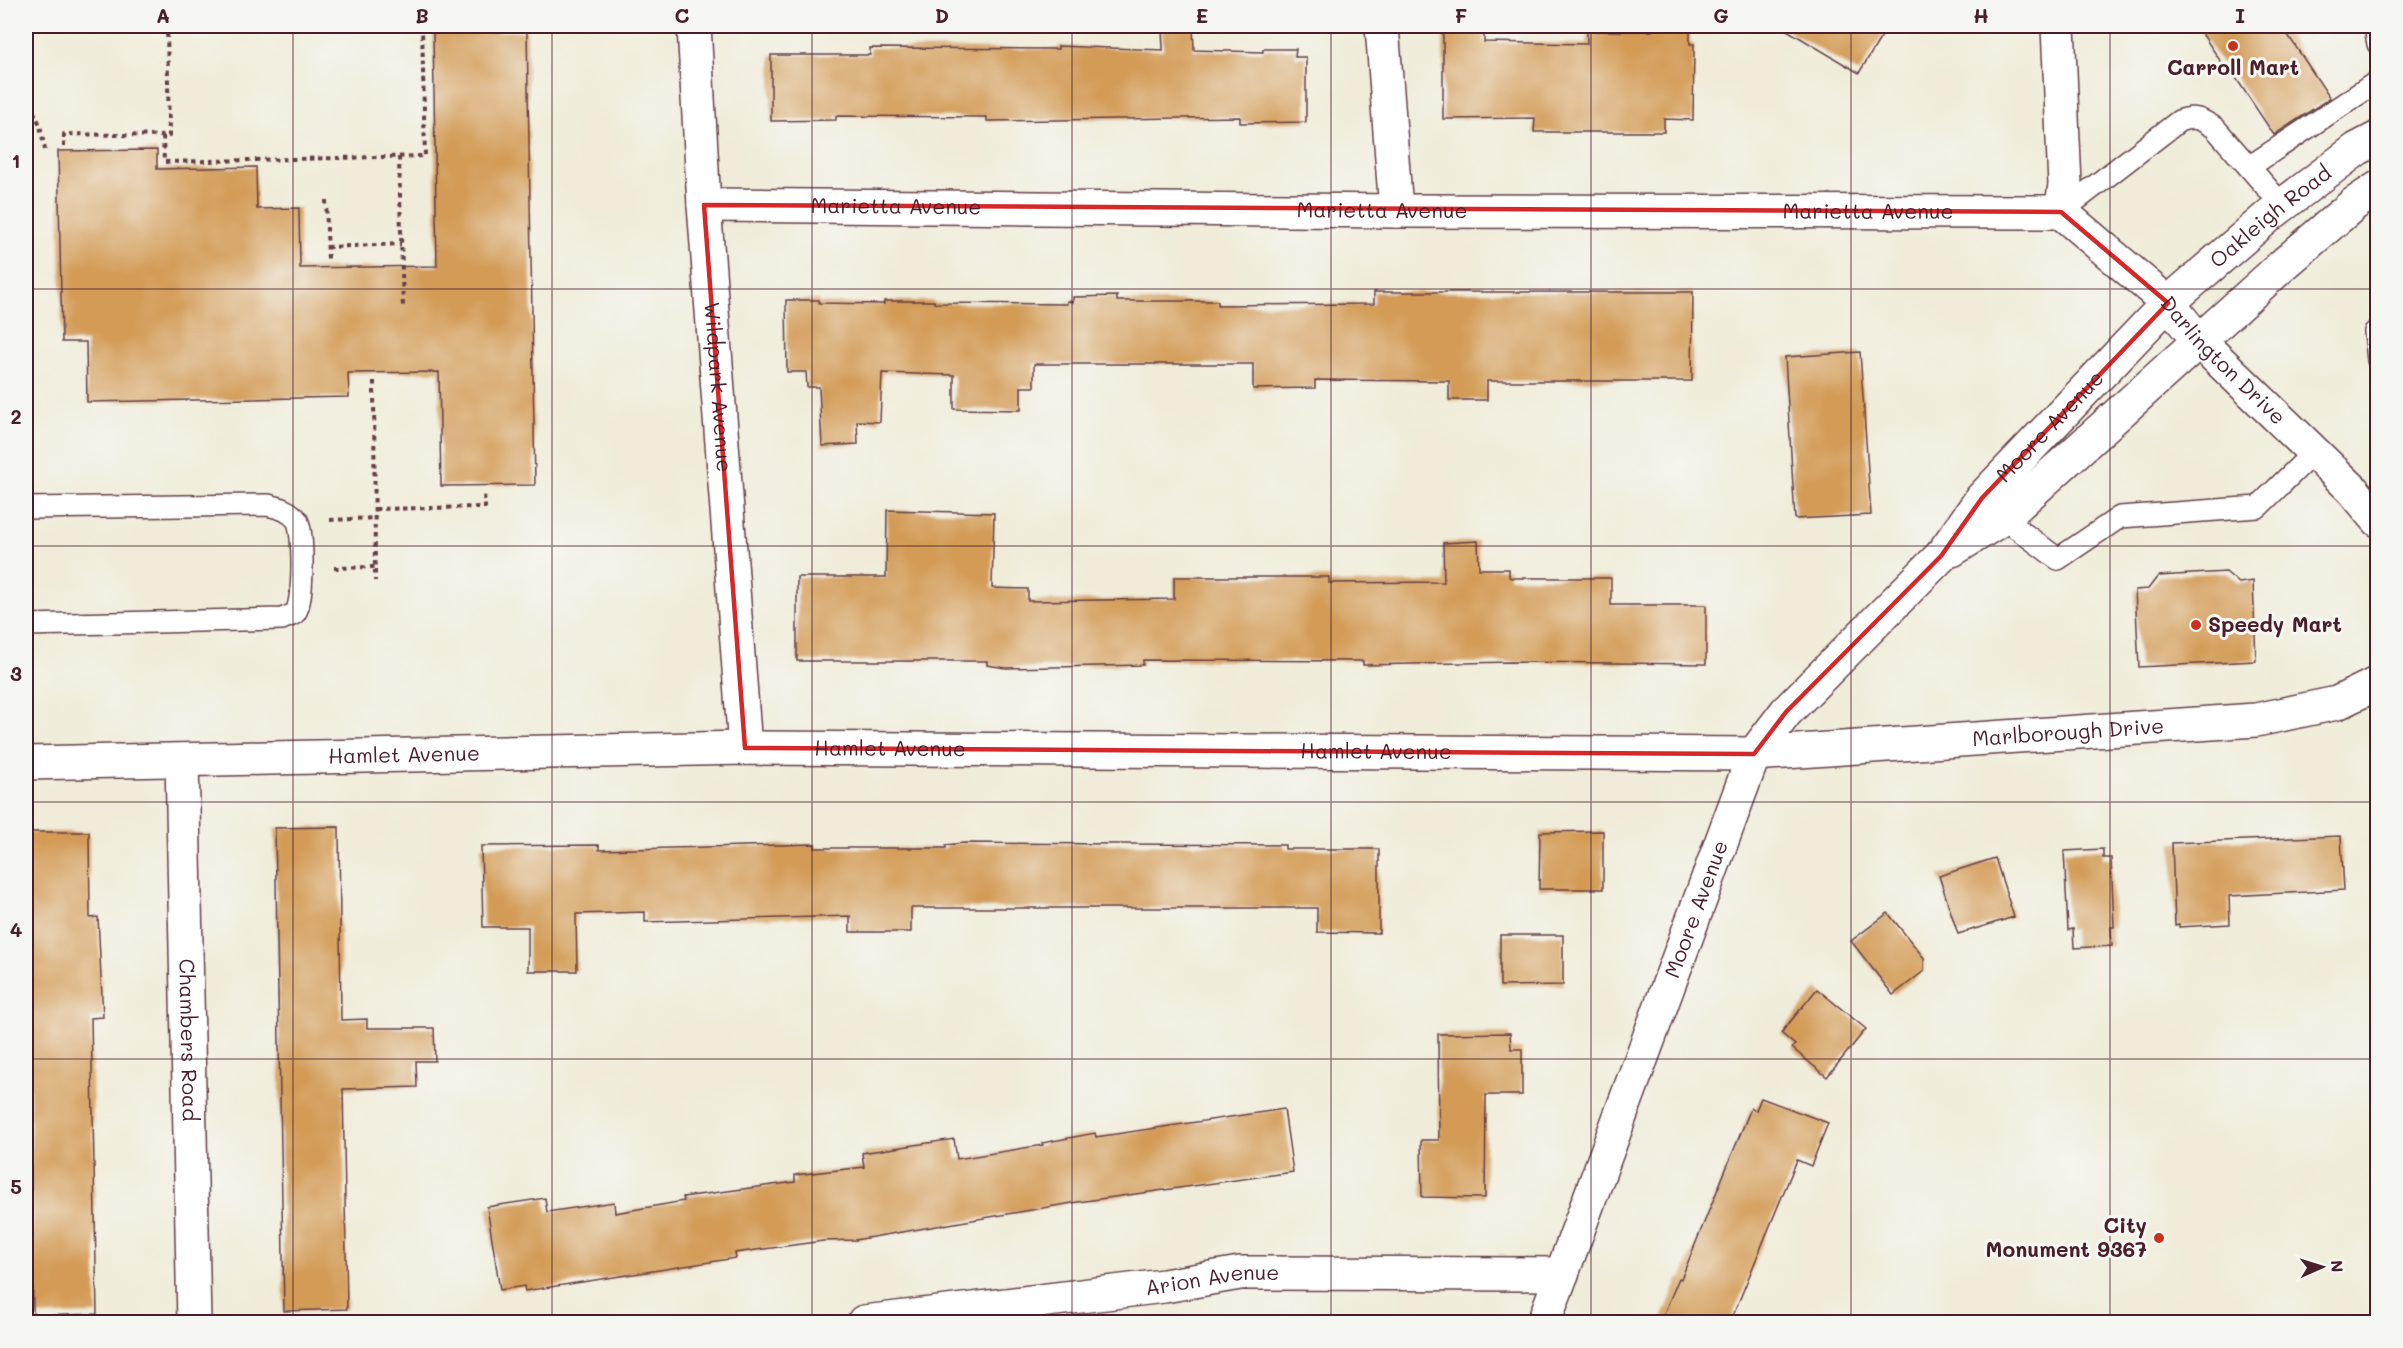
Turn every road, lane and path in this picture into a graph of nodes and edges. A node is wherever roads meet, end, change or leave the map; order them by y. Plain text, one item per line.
1 (167, 26) edge
2 (422, 26) edge
3 (694, 26) edge
4 (1382, 26) edge
5 (2058, 26) edge
6 (2375, 26) edge
7 (2378, 44) edge
8 (2378, 81) edge
9 (26, 95) edge
10 (163, 136) junction
11 (2378, 138) edge
12 (64, 147) dead end
13 (45, 150) dead end
14 (399, 157) junction
15 (2249, 166) junction
16 (2378, 188) edge
17 (326, 200) dead end
18 (704, 205) junction
19 (2282, 205) junction
20 (1396, 211) junction
21 (2061, 212) junction
22 (401, 244) junction
23 (327, 247) junction
24 (328, 259) dead end
25 (2168, 303) junction
26 (403, 309) dead end
27 (2378, 329) edge
28 (2198, 340) junction
29 (2378, 360) edge
30 (374, 381) dead end
31 (2314, 452) junction
32 (484, 494) dead end
33 (26, 508) edge
34 (375, 508) junction
35 (375, 518) junction
36 (2003, 518) junction
37 (327, 520) dead end
38 (2378, 520) edge
39 (1941, 556) junction
40 (375, 567) junction
41 (327, 568) dead end
42 (375, 581) dead end
43 (26, 625) edge
44 (2378, 683) edge
45 (745, 748) junction
46 (1754, 754) junction
47 (182, 760) junction
48 (26, 763) edge
49 (1562, 1274) junction
50 (194, 1323) edge
51 (864, 1323) edge
52 (1544, 1323) edge

1 - 10 path
2 - 14 path
3 - 18 street, Wildpark Avenue
4 - 20 street
5 - 21 street
6 - 7 lane
8 - 15 lane
9 - 13 path
10 - 12 path
10 - 14 path
11 - 19 street, Oakleigh Road
14 - 22 path
15 - 19 lane
15 - 21 lane
16 - 28 street, Oakleigh Road
17 - 23 path
18 - 20 street, Marietta Avenue
18 - 45 street, Wildpark Avenue
19 - 25 street, Oakleigh Road
20 - 21 street, Marietta Avenue
21 - 25 street, Darlington Drive
22 - 23 path
22 - 26 path
23 - 24 path
25 - 28 street, Darlington Drive
25 - 39 street, Moore Avenue
27 - 29 lane
28 - 31 street, Darlington Drive
28 - 36 street, Moore Avenue
30 - 34 path
31 - 36 lane
31 - 38 street, Darlington Drive
32 - 34 path
33 - 43 lane
34 - 35 path
35 - 37 path
35 - 40 path
36 - 39 street, Moore Avenue
39 - 46 street, Moore Avenue
40 - 41 path
40 - 42 path
44 - 46 street, Marlborough Drive
45 - 46 street, Hamlet Avenue
45 - 47 street, Hamlet Avenue
46 - 49 street, Moore Avenue
47 - 48 street, Hamlet Avenue
47 - 50 street, Chambers Road
49 - 51 street, Arion Avenue
49 - 52 street, Moore Avenue

